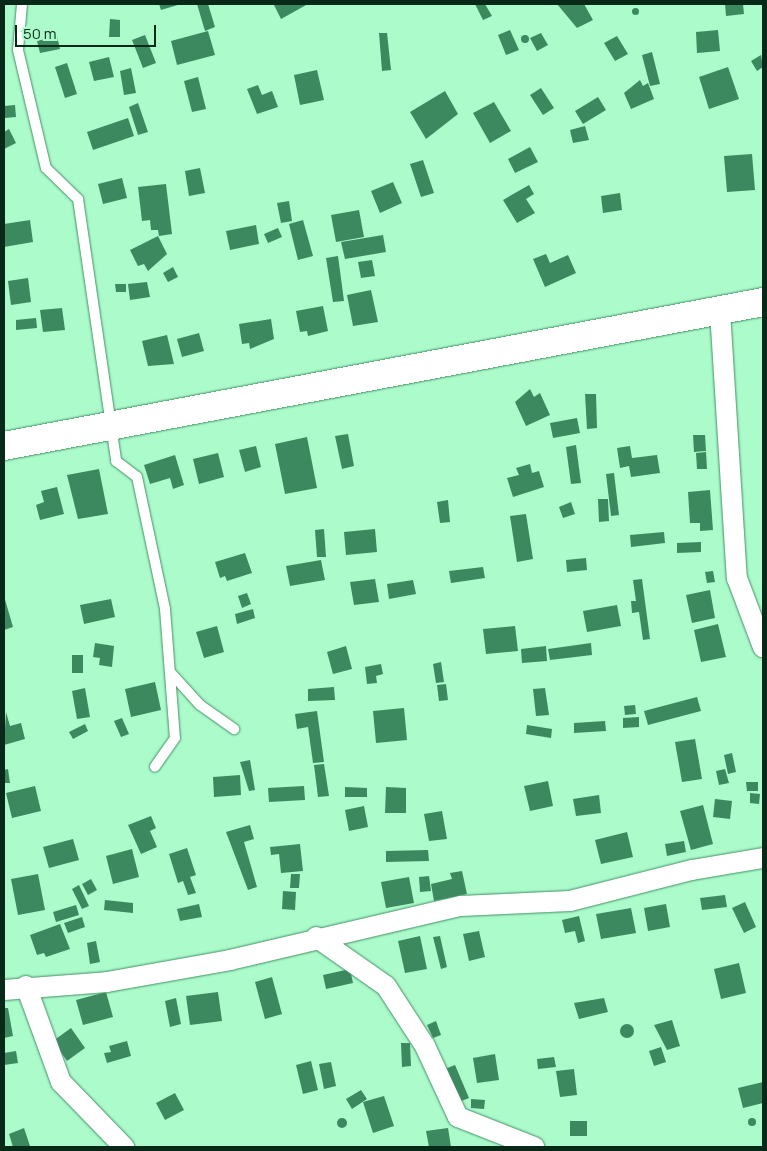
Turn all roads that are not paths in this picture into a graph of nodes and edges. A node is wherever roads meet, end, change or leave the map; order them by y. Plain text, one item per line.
1 (22, 4) edge
2 (763, 302) edge
3 (720, 311) junction
4 (110, 425) junction
5 (4, 446) edge
6 (763, 647) edge
7 (171, 673) junction
8 (234, 729) dead end
9 (155, 767) dead end
10 (763, 858) edge
11 (316, 937) junction
12 (26, 986) junction
13 (4, 990) edge
14 (124, 1147) edge
15 (534, 1147) edge

1 - 4 lane
2 - 3 main road
3 - 4 main road
3 - 6 street
4 - 5 main road
4 - 7 lane
7 - 8 lane
7 - 9 lane
10 - 11 street
11 - 12 street
11 - 15 street
12 - 13 street
12 - 14 street

